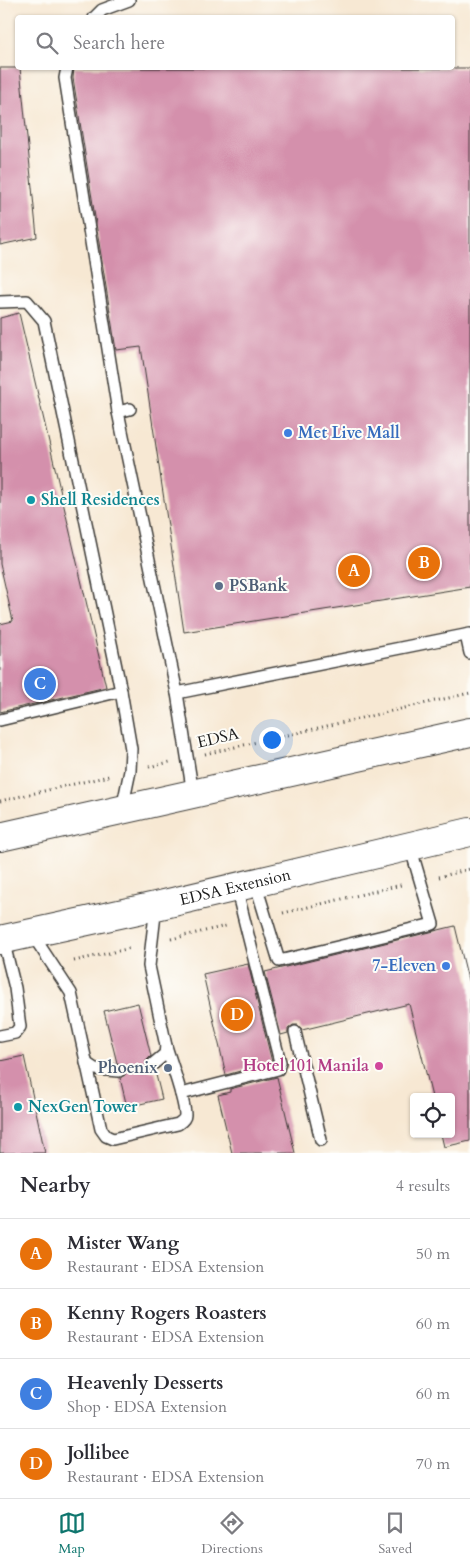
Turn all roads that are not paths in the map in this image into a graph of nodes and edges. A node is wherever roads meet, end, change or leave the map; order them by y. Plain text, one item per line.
1 (129, 0) edge
2 (97, 15) edge
3 (67, 70) edge
4 (0, 302) edge
5 (130, 409) dead end
6 (118, 412) junction
7 (468, 634) edge
8 (470, 654) edge
9 (121, 691) junction
10 (176, 693) junction
11 (0, 720) edge
12 (470, 732) edge
13 (193, 794) junction
14 (122, 810) junction
15 (470, 832) edge
16 (0, 837) edge
17 (410, 846) junction
18 (245, 884) junction
19 (156, 906) junction
20 (31, 933) junction
21 (2, 940) edge
22 (295, 1032) dead end
23 (0, 1036) edge
24 (166, 1046) junction
25 (86, 1063) junction
26 (153, 1064) dead end
27 (119, 1071) dead end
28 (180, 1094) junction
29 (321, 1140) dead end

1 - 2 lane
3 - 6 lane
4 - 9 lane
5 - 6 lane
6 - 10 lane
7 - 8 lane
7 - 10 lane
9 - 11 lane
9 - 14 lane
10 - 13 lane
12 - 13 main road
13 - 14 main road
14 - 16 main road
15 - 17 main road, EDSA Extension
17 - 18 main road, EDSA Extension
17 - 18 lane
18 - 19 main road, EDSA Extension
18 - 28 lane
19 - 20 main road, EDSA Extension
19 - 24 lane
20 - 21 main road, EDSA Extension
20 - 25 lane
21 - 23 lane
22 - 29 lane
24 - 26 lane
24 - 28 lane
25 - 27 lane
25 - 28 lane

